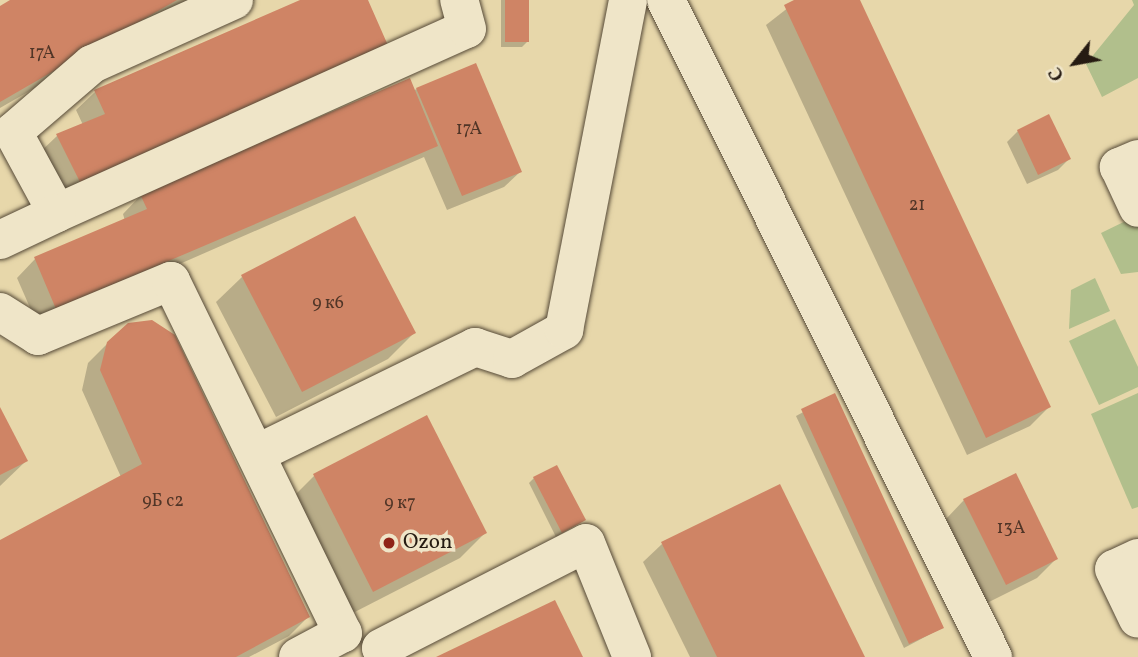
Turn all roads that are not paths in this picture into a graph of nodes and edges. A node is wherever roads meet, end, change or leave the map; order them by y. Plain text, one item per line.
1 (234, 0) edge
2 (459, 0) edge
3 (628, 0) edge
4 (666, 0) edge
5 (1138, 159) edge
6 (1138, 208) edge
7 (57, 213) junction
8 (0, 240) edge
9 (0, 312) edge
10 (258, 453) junction
11 (1138, 558) edge
12 (1138, 619) edge
13 (298, 657) edge
14 (386, 657) edge
15 (632, 657) edge
16 (993, 657) edge

1 - 7 lane
2 - 7 lane
3 - 10 lane
4 - 16 lane
5 - 6 lane
7 - 8 lane
9 - 10 lane
10 - 13 lane
11 - 12 lane
14 - 15 lane

